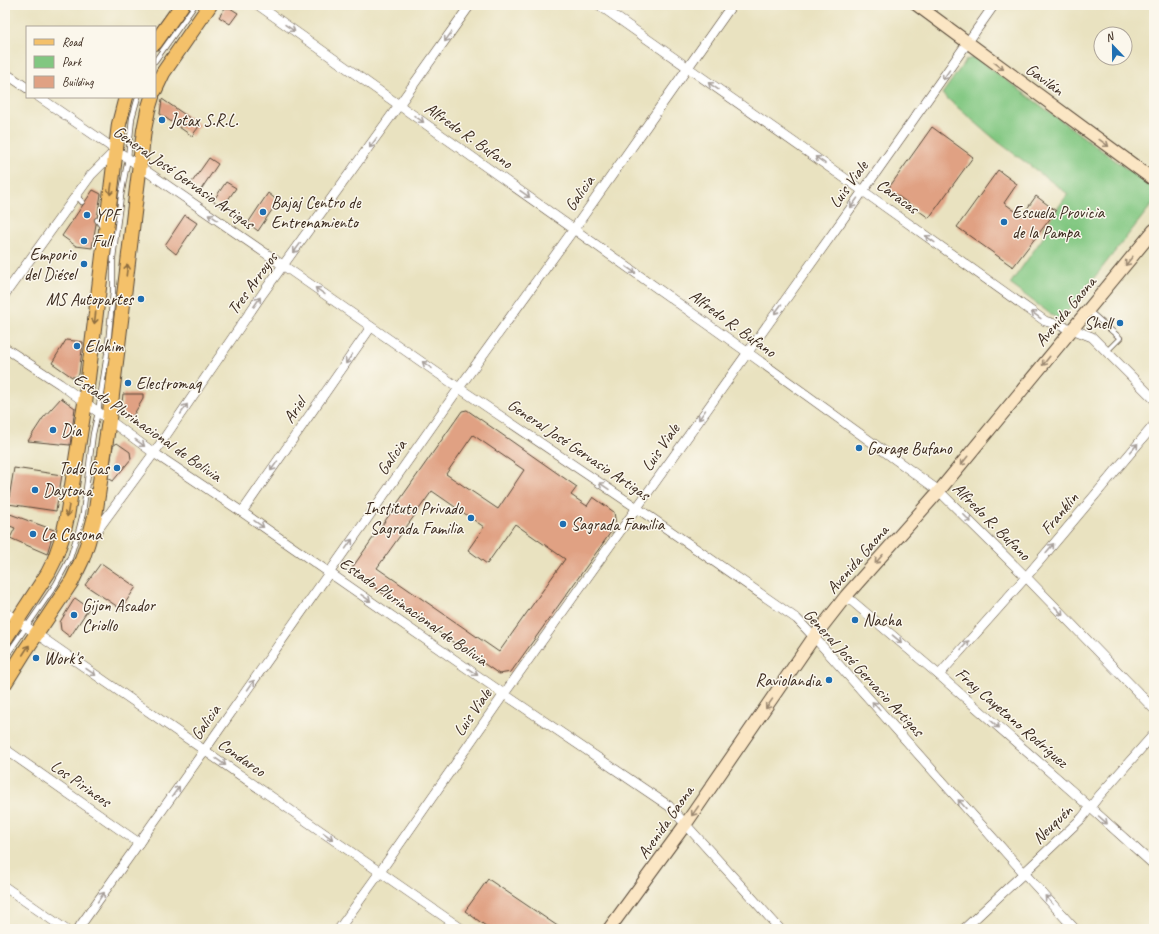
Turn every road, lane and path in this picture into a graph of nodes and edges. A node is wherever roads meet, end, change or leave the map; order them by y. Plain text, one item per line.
1 (182, 5) edge
2 (195, 5) edge
3 (210, 5) edge
4 (258, 5) edge
5 (470, 5) edge
6 (599, 5) edge
7 (732, 5) edge
8 (916, 5) edge
9 (994, 5) edge
10 (156, 42) edge
11 (968, 43) junction
12 (156, 60) edge
13 (688, 68) junction
14 (5, 73) edge
15 (26, 87) edge
16 (156, 88) edge
17 (40, 98) edge
18 (126, 98) edge
19 (138, 98) edge
20 (152, 98) edge
21 (400, 105) junction
22 (122, 154) junction
23 (140, 166) junction
24 (1154, 180) edge
25 (863, 191) junction
26 (574, 229) junction
27 (1154, 230) edge
28 (284, 266) junction
29 (5, 294) edge
30 (1087, 310) junction
31 (371, 327) junction
32 (1072, 329) junction
33 (5, 348) edge
34 (747, 352) junction
35 (1106, 352) junction
36 (459, 388) junction
37 (1154, 399) edge
38 (85, 403) junction
39 (103, 416) junction
40 (1154, 425) edge
41 (154, 453) junction
42 (939, 491) junction
43 (636, 508) junction
44 (242, 512) junction
45 (88, 542) junction
46 (329, 572) junction
47 (1026, 577) junction
48 (846, 596) junction
49 (5, 612) edge
50 (27, 627) junction
51 (814, 637) junction
52 (5, 639) edge
53 (5, 658) edge
54 (939, 674) junction
55 (5, 683) edge
56 (504, 694) junction
57 (1154, 709) edge
58 (1154, 734) edge
59 (5, 749) edge
60 (204, 751) junction
61 (1090, 808) junction
62 (685, 825) junction
63 (139, 843) junction
64 (1154, 865) edge
65 (380, 872) junction
66 (1024, 873) junction
67 (5, 887) edge
68 (65, 929) edge
69 (78, 929) edge
70 (339, 929) edge
71 (462, 929) edge
72 (609, 929) edge
73 (780, 929) edge
74 (964, 929) edge
75 (1075, 929) edge

1 - 10 main road
2 - 12 lane
3 - 16 main road
4 -> 21 street, Alfredo R. Bufano
5 -> 21 street, Tres Arroyos
6 - 13 street, Caracas
7 - 13 street, Galicia
8 - 11 main road, Gavilán
9 - 11 street, Luis Viale
11 -> 24 main road, Gavilán
11 -> 25 street, Luis Viale
25 -> 13 street, Caracas
13 - 26 street, Galicia
14 - 15 street
17 - 22 street, General José Gervasio Artigas
18 - 22 main road
19 - 22 lane
20 - 23 main road
21 -> 26 street, Alfredo R. Bufano
21 -> 28 street, Tres Arroyos
22 - 23 street, General José Gervasio Artigas
22 - 29 street
22 -> 38 main road
22 - 39 lane
28 -> 23 street, General José Gervasio Artigas
39 -> 23 main road
32 -> 25 street, Caracas
25 -> 34 street, Luis Viale
26 -> 34 street, Alfredo R. Bufano
26 - 36 street, Galicia
27 -> 30 main road, Avenida Gaona
31 -> 28 street, General José Gervasio Artigas
41 -> 28 street, Tres Arroyos
30 - 32 main road, Avenida Gaona
30 - 35 lane
36 -> 31 street, General José Gervasio Artigas
31 -> 44 street, Ariel
32 - 35 street, Caracas
32 -> 42 main road, Avenida Gaona
33 - 38 street, Estado Plurinacional de Bolivia
34 - 42 street, Alfredo R. Bufano
34 -> 43 street, Luis Viale
35 - 37 street, Caracas
43 -> 36 street, General José Gervasio Artigas
46 -> 36 street, Galicia
38 - 39 street, Estado Plurinacional de Bolivia
38 -> 50 main road
39 -> 41 street, Estado Plurinacional de Bolivia
39 - 45 main road
39 - 50 lane
47 -> 40 street, Franklin
41 - 44 street, Estado Plurinacional de Bolivia
41 - 45 street, Tres Arroyos
42 -> 47 street, Alfredo R. Bufano
42 -> 48 main road, Avenida Gaona
43 - 51 street, General José Gervasio Artigas
43 - 56 street, Luis Viale
44 -> 46 street, Estado Plurinacional de Bolivia
45 - 50 main road
46 -> 56 street, Estado Plurinacional de Bolivia
60 -> 46 street, Galicia
54 -> 47 street, Franklin
47 -> 57 street, Alfredo R. Bufano
48 - 51 main road, Avenida Gaona
48 -> 54 street, Fray Cayetano Rodríguez
49 - 50 street, Condarco
50 - 52 main road
50 - 53 lane
55 -> 50 main road
50 -> 60 street, Condarco
51 -> 62 main road, Avenida Gaona
66 -> 51 street, General José Gervasio Artigas
54 -> 61 street, Fray Cayetano Rodríguez
56 - 62 street, Estado Plurinacional de Bolivia
56 - 65 street, Luis Viale
58 - 61 street, Neuquén
59 - 63 street, Los Pirineos
63 -> 60 street, Galicia
60 -> 65 street, Condarco
61 -> 64 street, Fray Cayetano Rodríguez
61 - 66 street, Neuquén
62 - 72 main road, Avenida Gaona
62 - 73 street, Estado Plurinacional de Bolivia
69 -> 63 street, Galicia
65 - 70 street, Luis Viale
65 - 71 street, Condarco
66 - 74 street, Neuquén
75 -> 66 street, General José Gervasio Artigas
67 - 68 street

